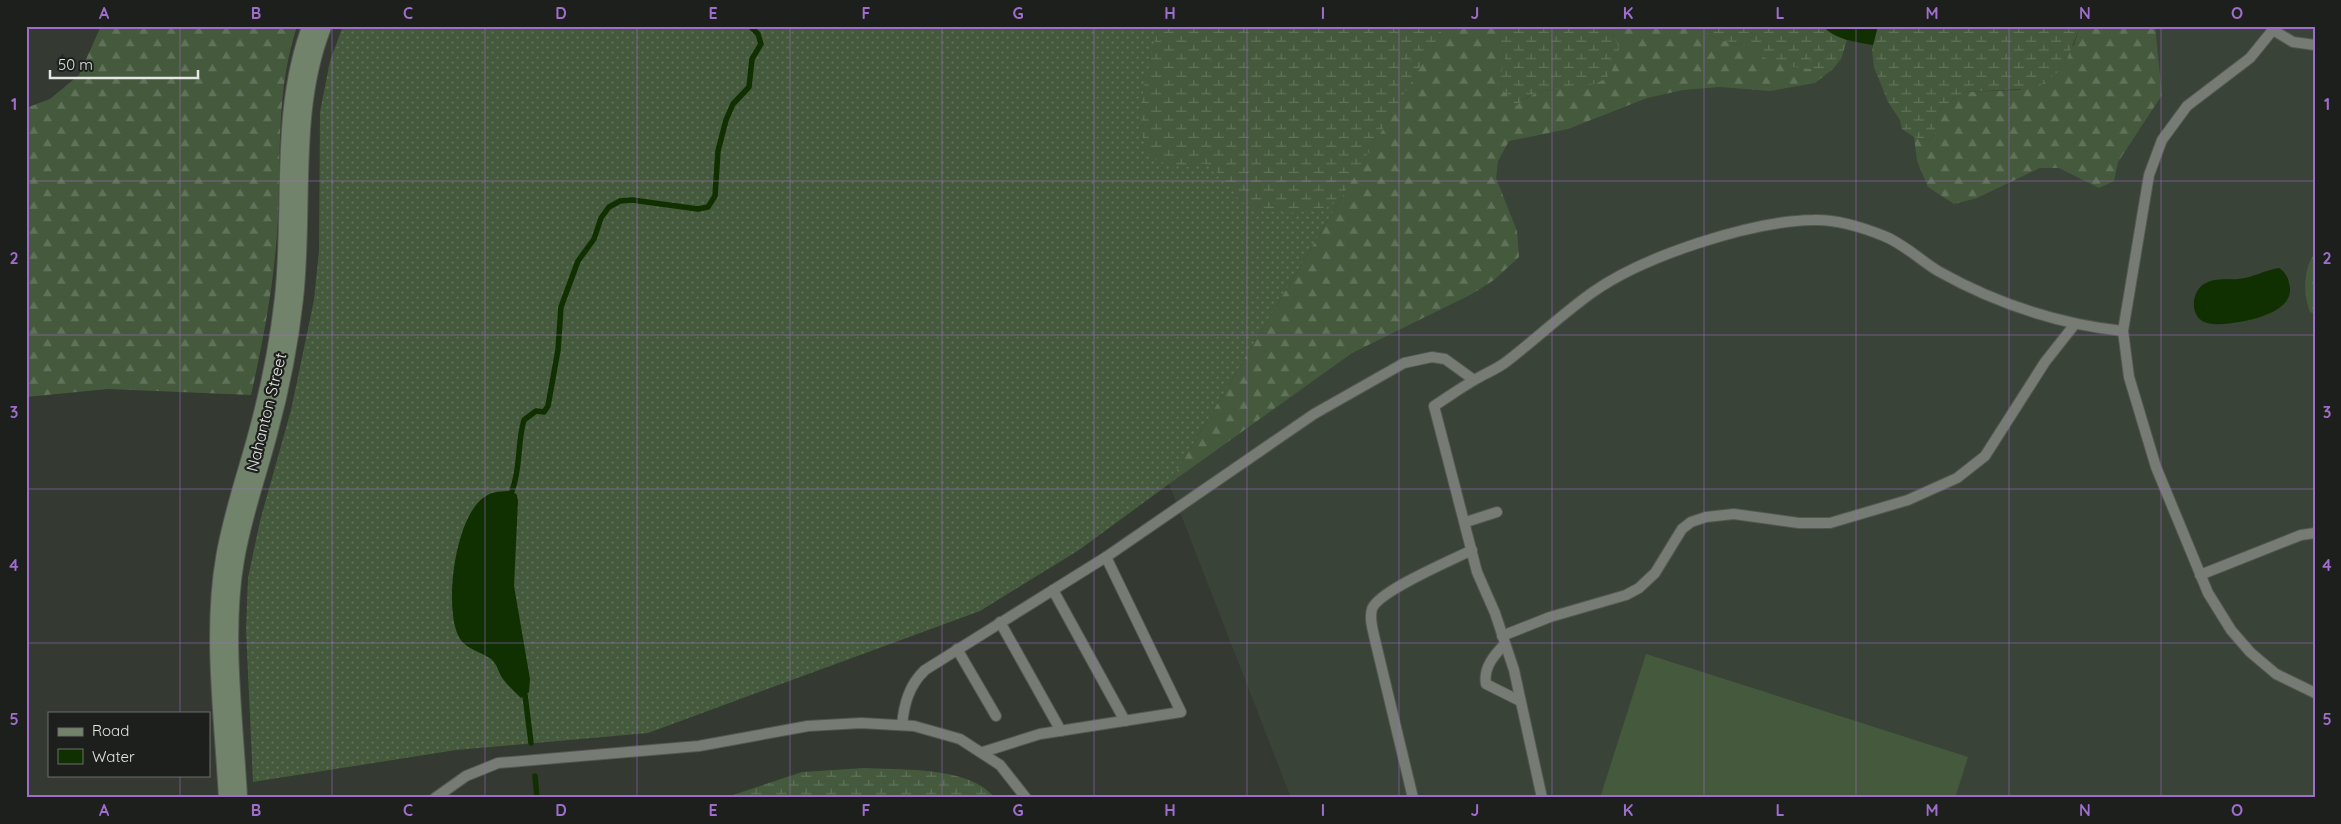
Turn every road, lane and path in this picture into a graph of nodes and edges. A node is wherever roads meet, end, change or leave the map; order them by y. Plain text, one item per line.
1 (317, 26) edge
2 (2274, 28) edge
3 (2315, 45) edge
4 (2076, 324) junction
5 (2123, 331) junction
6 (1474, 380) junction
7 (1497, 512) dead end
8 (1466, 522) junction
9 (2315, 533) edge
10 (1472, 550) junction
11 (1106, 557) junction
12 (2200, 575) junction
13 (1053, 590) junction
14 (1000, 622) junction
15 (1503, 640) junction
16 (957, 649) junction
17 (2315, 693) edge
18 (1520, 701) junction
19 (996, 716) dead end
20 (1125, 721) junction
21 (902, 725) junction
22 (1061, 731) junction
23 (983, 752) junction
24 (233, 798) edge
25 (435, 798) edge
26 (1026, 798) edge
27 (1413, 798) edge
28 (1542, 798) edge

1 - 24 main road, Nahanton Street
2 - 3 lane
2 - 5 lane
4 - 5 lane
4 - 6 lane
4 - 15 lane
5 - 12 lane
6 - 8 lane
6 - 11 lane
7 - 8 lane
8 - 10 lane
9 - 12 lane
10 - 15 lane
10 - 27 lane
11 - 13 lane
11 - 20 lane
12 - 17 lane
13 - 14 lane
13 - 20 lane
14 - 16 lane
14 - 22 lane
15 - 18 lane
15 - 18 lane
16 - 19 lane
16 - 21 lane
18 - 28 lane
20 - 22 lane
21 - 23 lane
21 - 25 lane
22 - 23 lane
23 - 26 lane

